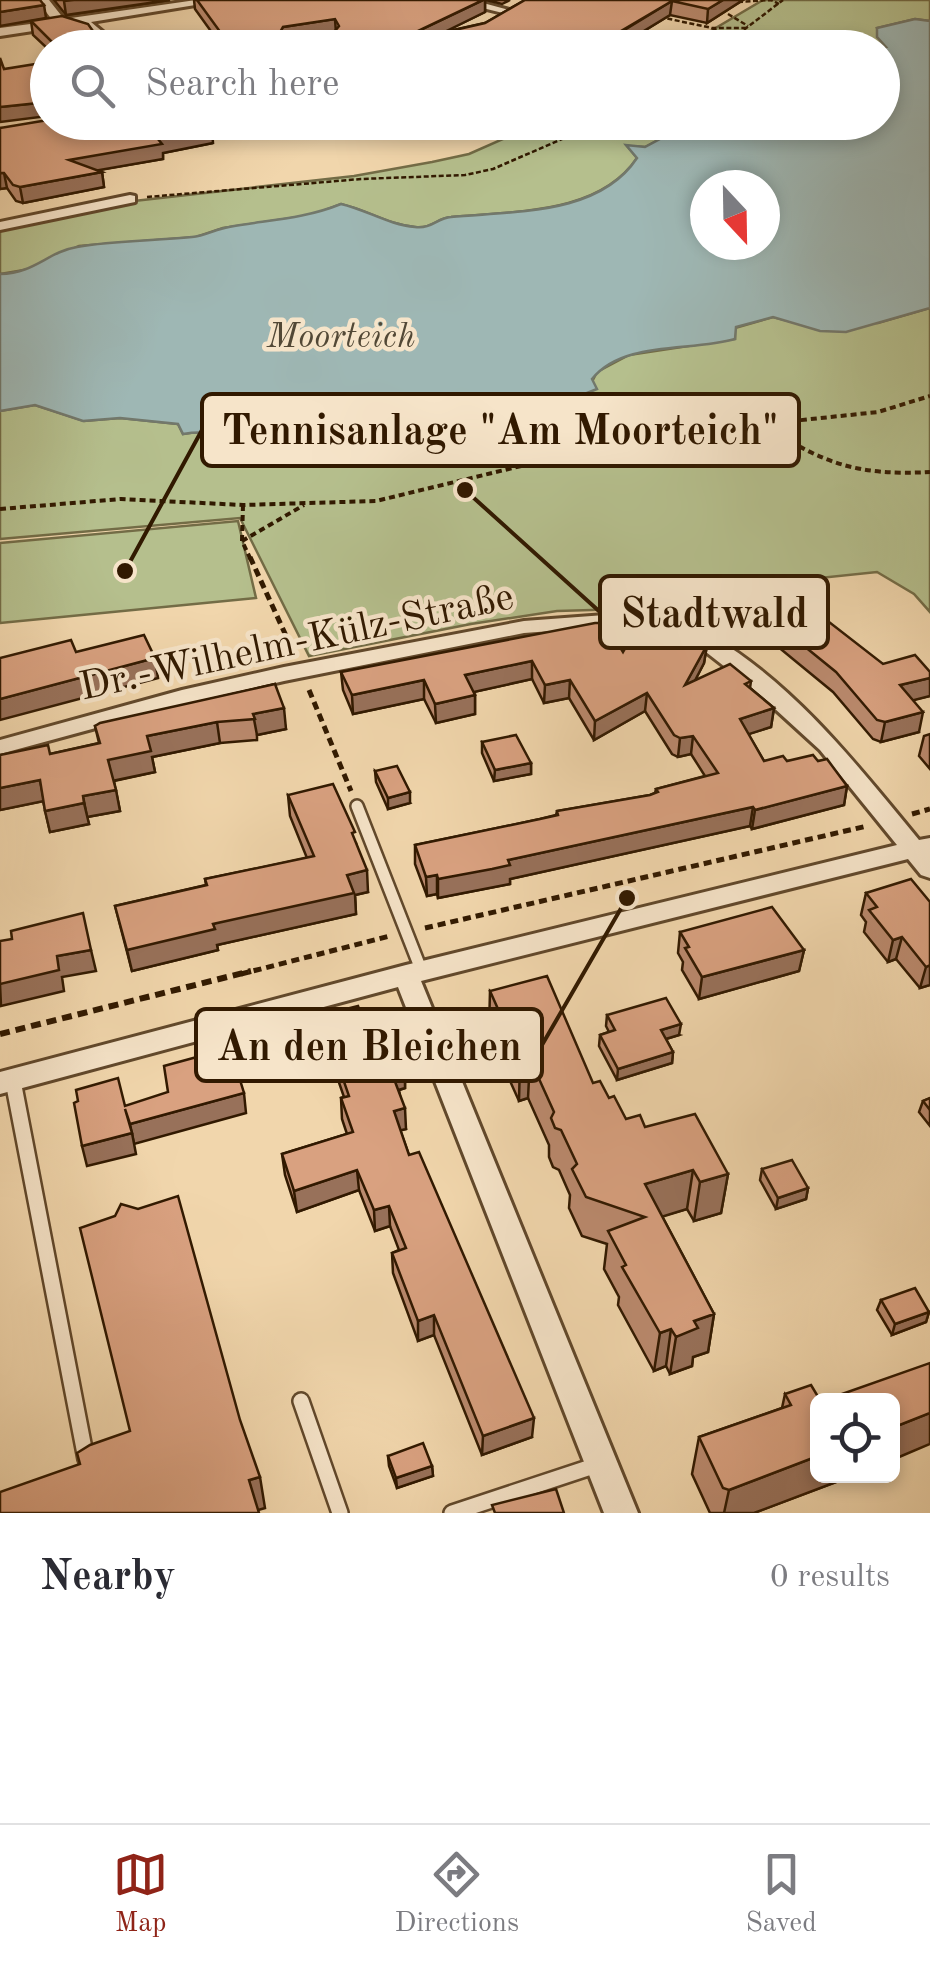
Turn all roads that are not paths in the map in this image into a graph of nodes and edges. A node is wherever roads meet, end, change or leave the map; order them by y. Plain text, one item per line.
1 (43, 0) edge
2 (220, 0) edge
3 (456, 0) edge
4 (511, 12) edge
5 (83, 22) junction
6 (63, 25) junction
7 (93, 30) edge
8 (0, 32) edge
9 (130, 199) road end
10 (1, 224) edge
11 (0, 748) edge
12 (357, 806) road end
13 (924, 855) edge
14 (414, 974) junction
15 (6, 1082) edge
16 (302, 1401) dead end
17 (601, 1464) junction
18 (89, 1474) edge
19 (340, 1513) edge
20 (452, 1513) edge
21 (621, 1513) edge

1 - 6 street
2 - 5 street
3 - 4 street
5 - 6 street
5 - 7 street
6 - 8 street
9 - 10 street
11 - 13 street, Dr.-Wilhelm-Külz-Straße
12 - 14 lane
13 - 14 street
14 - 15 street
14 - 17 street
15 - 18 lane
16 - 19 lane
17 - 20 lane
17 - 21 street

